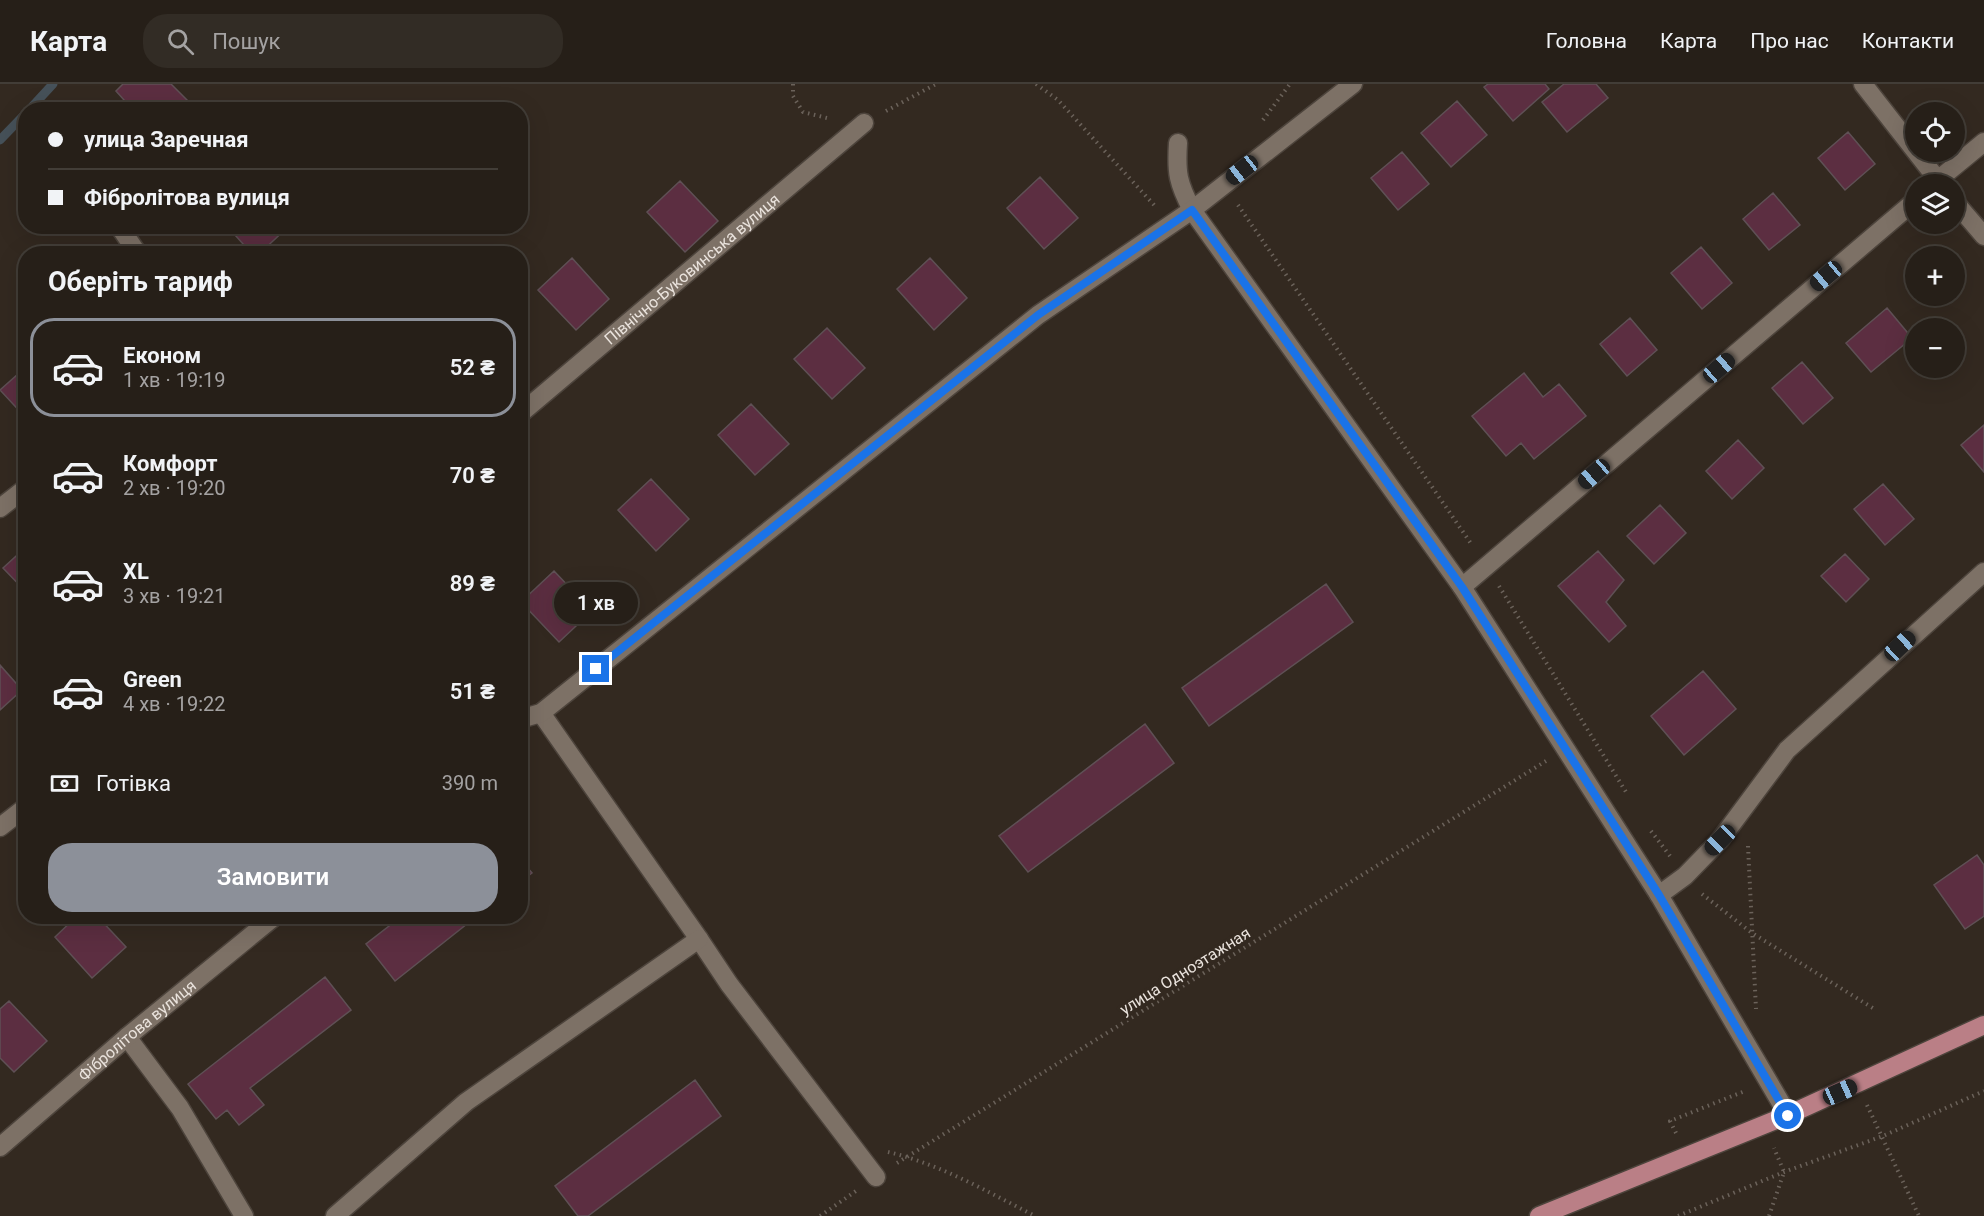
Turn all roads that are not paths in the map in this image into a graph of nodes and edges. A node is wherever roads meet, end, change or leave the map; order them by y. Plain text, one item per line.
1 (1353, 84) edge
2 (1863, 84) edge
3 (864, 123) dead end
4 (1178, 142) dead end
5 (1984, 142) edge
6 (1930, 174) edge
7 (1947, 174) edge
8 (1905, 209) edge
9 (1192, 210) junction
10 (1965, 214) edge
11 (1984, 236) edge
12 (528, 407) edge
13 (18, 494) edge
14 (0, 508) edge
15 (1984, 572) edge
16 (1462, 587) junction
17 (541, 713) junction
18 (528, 717) edge
19 (18, 813) edge
20 (0, 827) edge
21 (1659, 895) junction
22 (265, 924) edge
23 (699, 939) junction
24 (1984, 1025) edge
25 (127, 1037) junction
26 (1788, 1116) junction
27 (0, 1147) edge
28 (876, 1177) road end
29 (244, 1216) edge
30 (335, 1216) edge
31 (1539, 1216) edge

1 - 9 street
2 - 6 street
3 - 12 street, Північно-Буковинська вулиця
4 - 9 street
5 - 7 street
8 - 16 street
9 - 16 street
9 - 17 street
10 - 11 street
13 - 14 street
15 - 21 street
16 - 21 street
17 - 18 street
17 - 23 street
19 - 20 street
21 - 26 street
22 - 25 street, Фібролітова вулиця
23 - 28 street
23 - 30 street
24 - 26 main road
25 - 27 street, Фібролітова вулиця
25 - 29 street
26 - 31 main road

